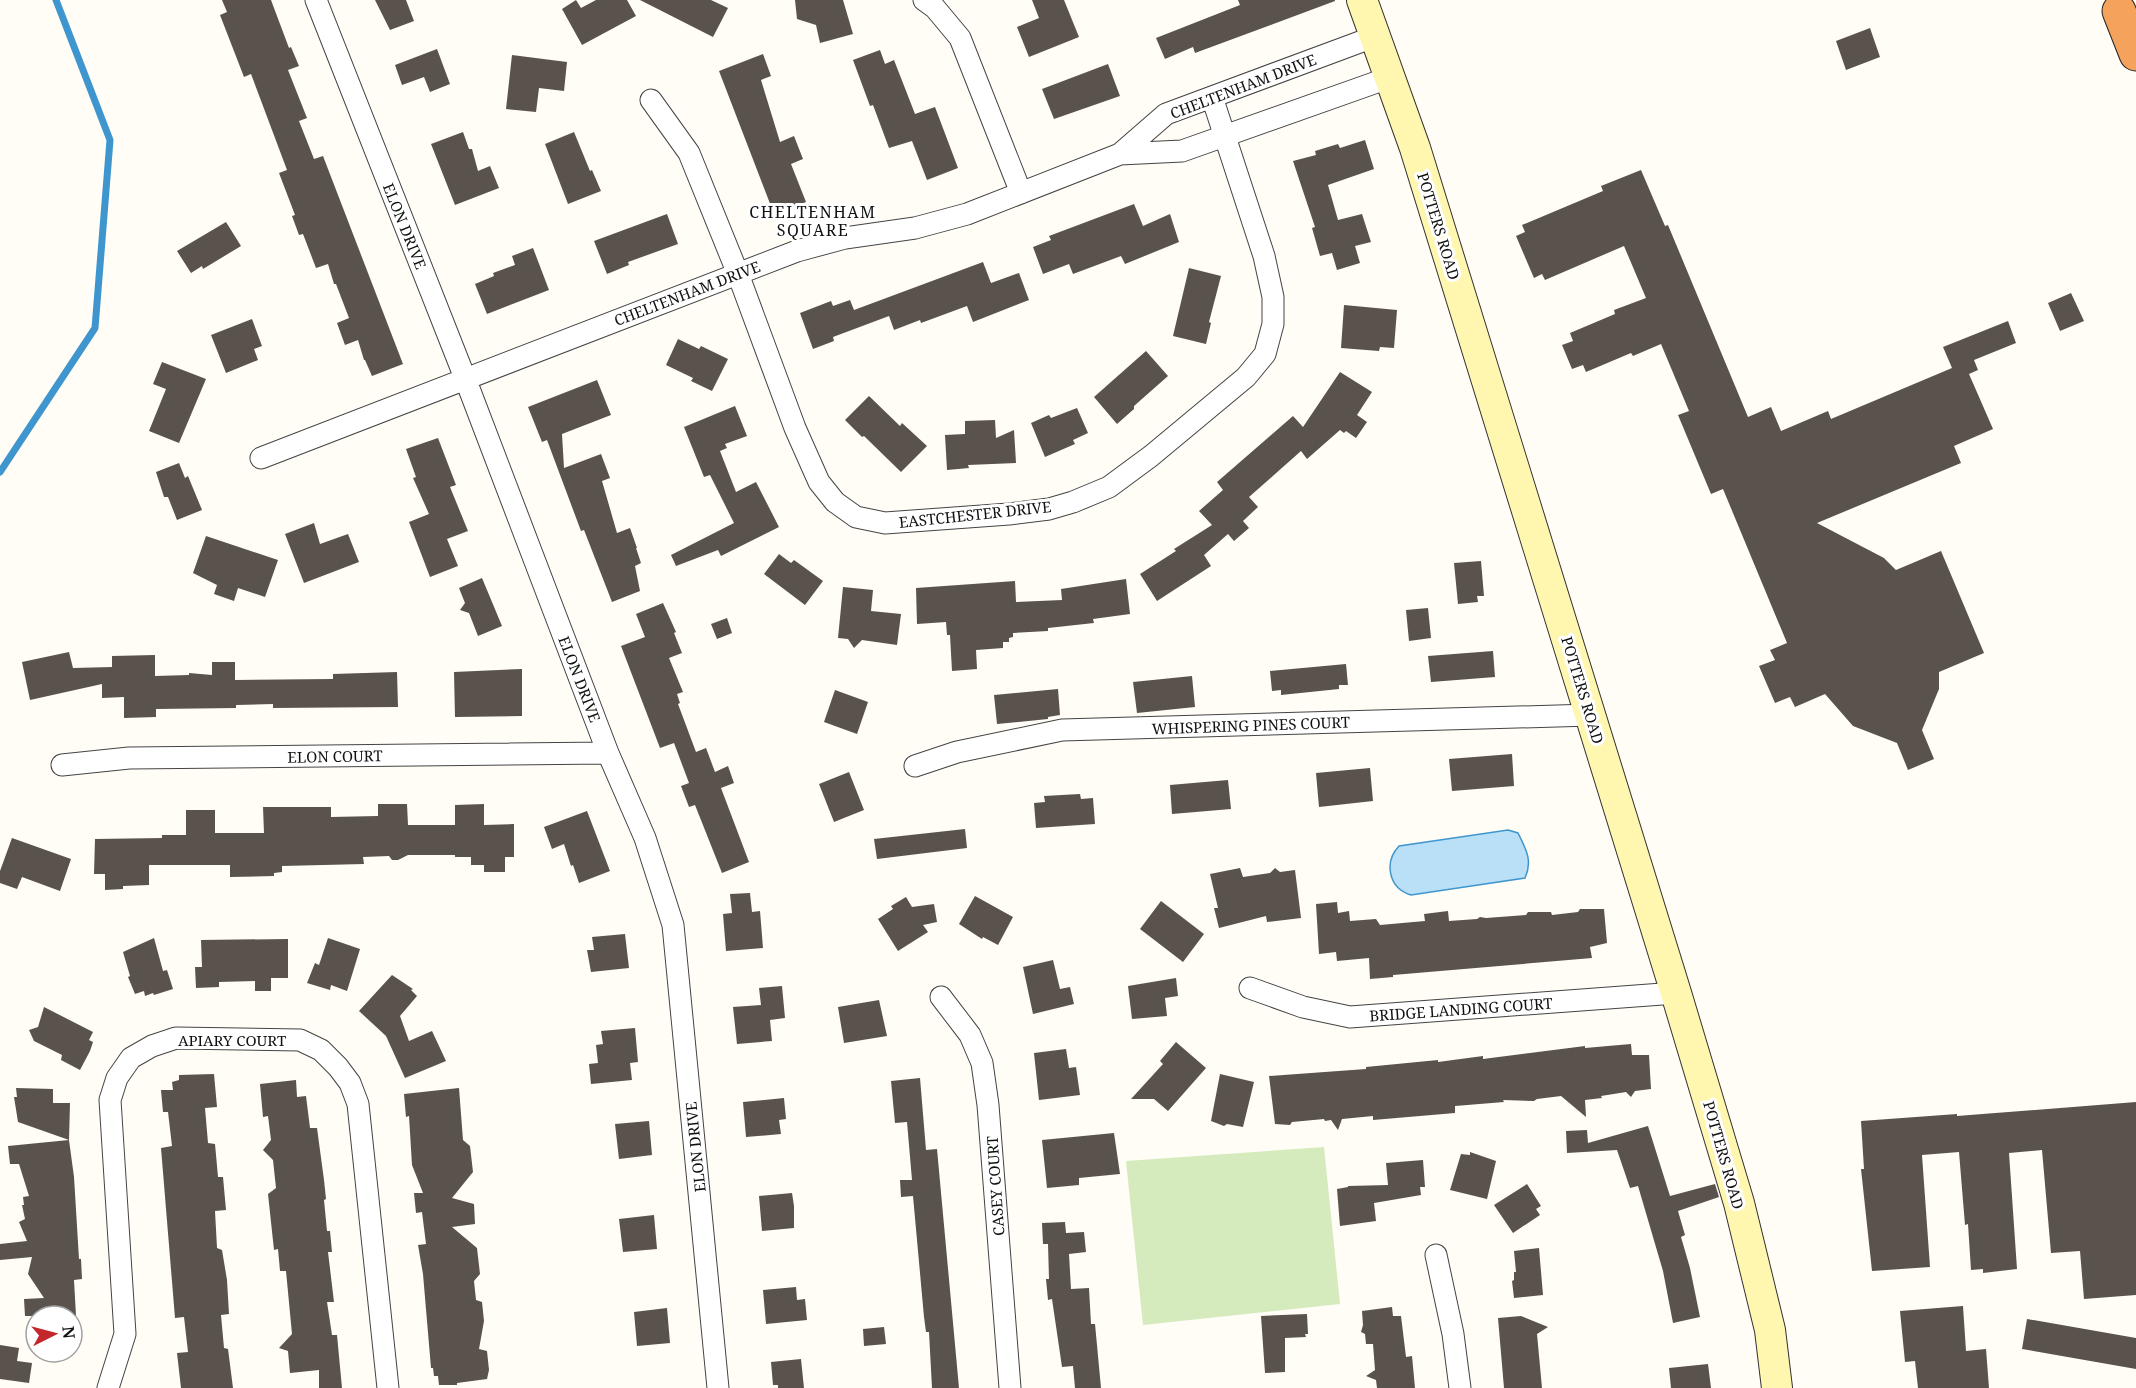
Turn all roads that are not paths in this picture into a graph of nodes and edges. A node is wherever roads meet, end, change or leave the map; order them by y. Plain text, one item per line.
1 (316, 0) edge
2 (924, 0) edge
3 (1362, 0) edge
4 (2116, 5) edge
5 (1376, 36) junction
6 (2136, 40) edge
7 (2136, 54) edge
8 (1392, 77) junction
9 (1212, 97) junction
10 (651, 100) dead end
11 (1225, 136) junction
12 (1120, 154) junction
13 (1021, 193) junction
14 (738, 274) junction
15 (465, 378) junction
16 (261, 458) dead end
17 (1591, 715) junction
18 (608, 753) junction
19 (62, 765) dead end
20 (915, 766) dead end
21 (1250, 988) dead end
22 (1676, 993) junction
23 (941, 996) dead end
24 (1436, 1255) dead end
25 (108, 1388) edge
26 (388, 1388) edge
27 (718, 1388) edge
28 (1010, 1388) edge
29 (1460, 1388) edge
30 (1777, 1388) edge

1 - 15 street, ELON DRIVE
2 - 13 street
3 - 5 street, POTTERS ROAD
4 - 6 highway
4 - 7 highway
5 - 8 street, POTTERS ROAD
5 - 9 street, CHELTENHAM DRIVE
8 - 11 street, CHELTENHAM DRIVE
8 - 17 street, POTTERS ROAD
9 - 11 street, EASTCHESTER DRIVE
9 - 12 street, CHELTENHAM DRIVE
10 - 14 street, EASTCHESTER DRIVE
11 - 12 street, CHELTENHAM DRIVE
11 - 14 street, EASTCHESTER DRIVE
12 - 13 street, CHELTENHAM DRIVE
13 - 14 street, CHELTENHAM DRIVE
14 - 15 street, CHELTENHAM DRIVE
15 - 16 street, CHELTENHAM DRIVE
15 - 18 street, ELON DRIVE
17 - 20 street, WHISPERING PINES COURT
17 - 22 street, POTTERS ROAD
18 - 19 street, ELON COURT
18 - 27 street, ELON DRIVE
21 - 22 street, BRIDGE LANDING COURT
22 - 30 street, POTTERS ROAD
23 - 28 street, CASEY COURT
24 - 29 street
25 - 26 street, APIARY COURT

